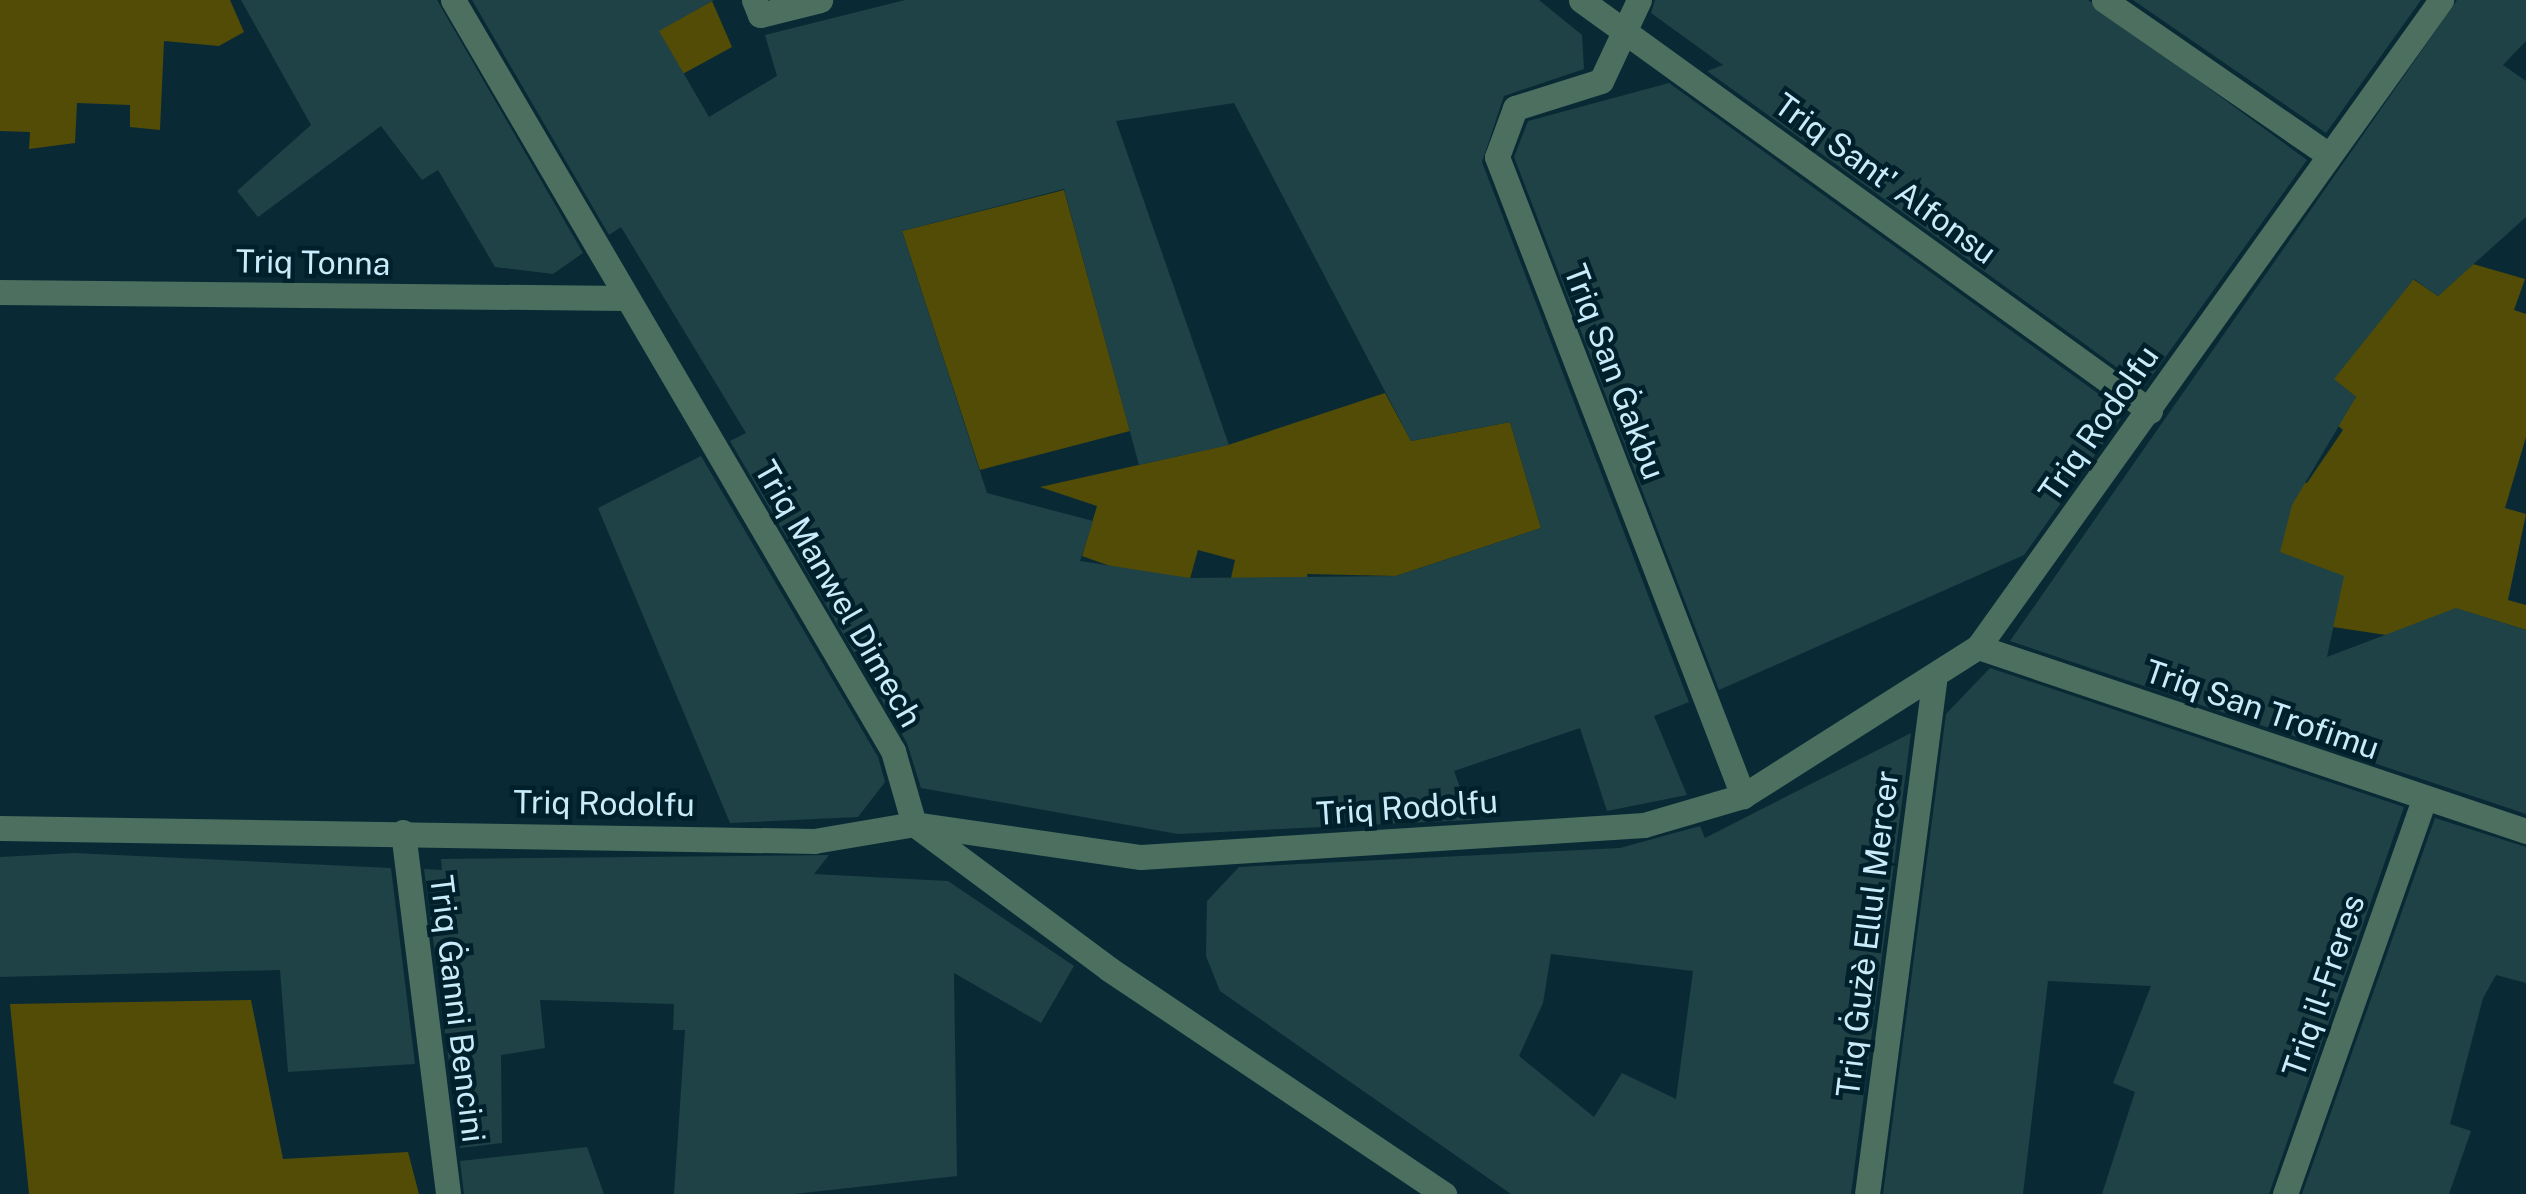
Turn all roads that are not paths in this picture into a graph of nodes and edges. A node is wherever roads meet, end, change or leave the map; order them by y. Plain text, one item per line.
1 (453, 0) edge
2 (754, 0) edge
3 (820, 0) edge
4 (1582, 0) edge
5 (1639, 0) edge
6 (2104, 0) edge
7 (2441, 0) edge
8 (1620, 27) junction
9 (2326, 154) junction
10 (0, 292) edge
11 (626, 298) junction
12 (2150, 411) junction
13 (1978, 648) junction
14 (1934, 682) junction
15 (1743, 796) junction
16 (2424, 799) junction
17 (914, 824) junction
18 (0, 828) edge
19 (403, 832) junction
20 (2526, 832) edge
21 (448, 1194) edge
22 (1444, 1194) edge
23 (1867, 1194) edge
24 (2285, 1194) edge

1 - 11 street, Triq Manwel Dimech
2 - 3 street
4 - 8 street, Triq Sant' Alfonsu
5 - 8 street
6 - 9 street
7 - 9 street, Triq Rodolfu
8 - 12 street, Triq Sant' Alfonsu
8 - 15 street, Triq San Ġakbu
9 - 12 street, Triq Rodolfu
10 - 11 street, Triq Tonna
11 - 17 street, Triq Manwel Dimech
12 - 13 street, Triq Rodolfu
13 - 14 street, Triq Rodolfu
13 - 16 street, Triq San Trofimu
14 - 15 street, Triq Rodolfu
14 - 23 street, Triq Ġużè Ellul Mercer
15 - 17 street, Triq Rodolfu
16 - 20 street, Triq San Trofimu
16 - 24 street, Triq il-Freres
17 - 19 street, Triq Rodolfu
17 - 22 street
18 - 19 street, Triq Rodolfu
19 - 21 street, Triq Ġanni Bencini

